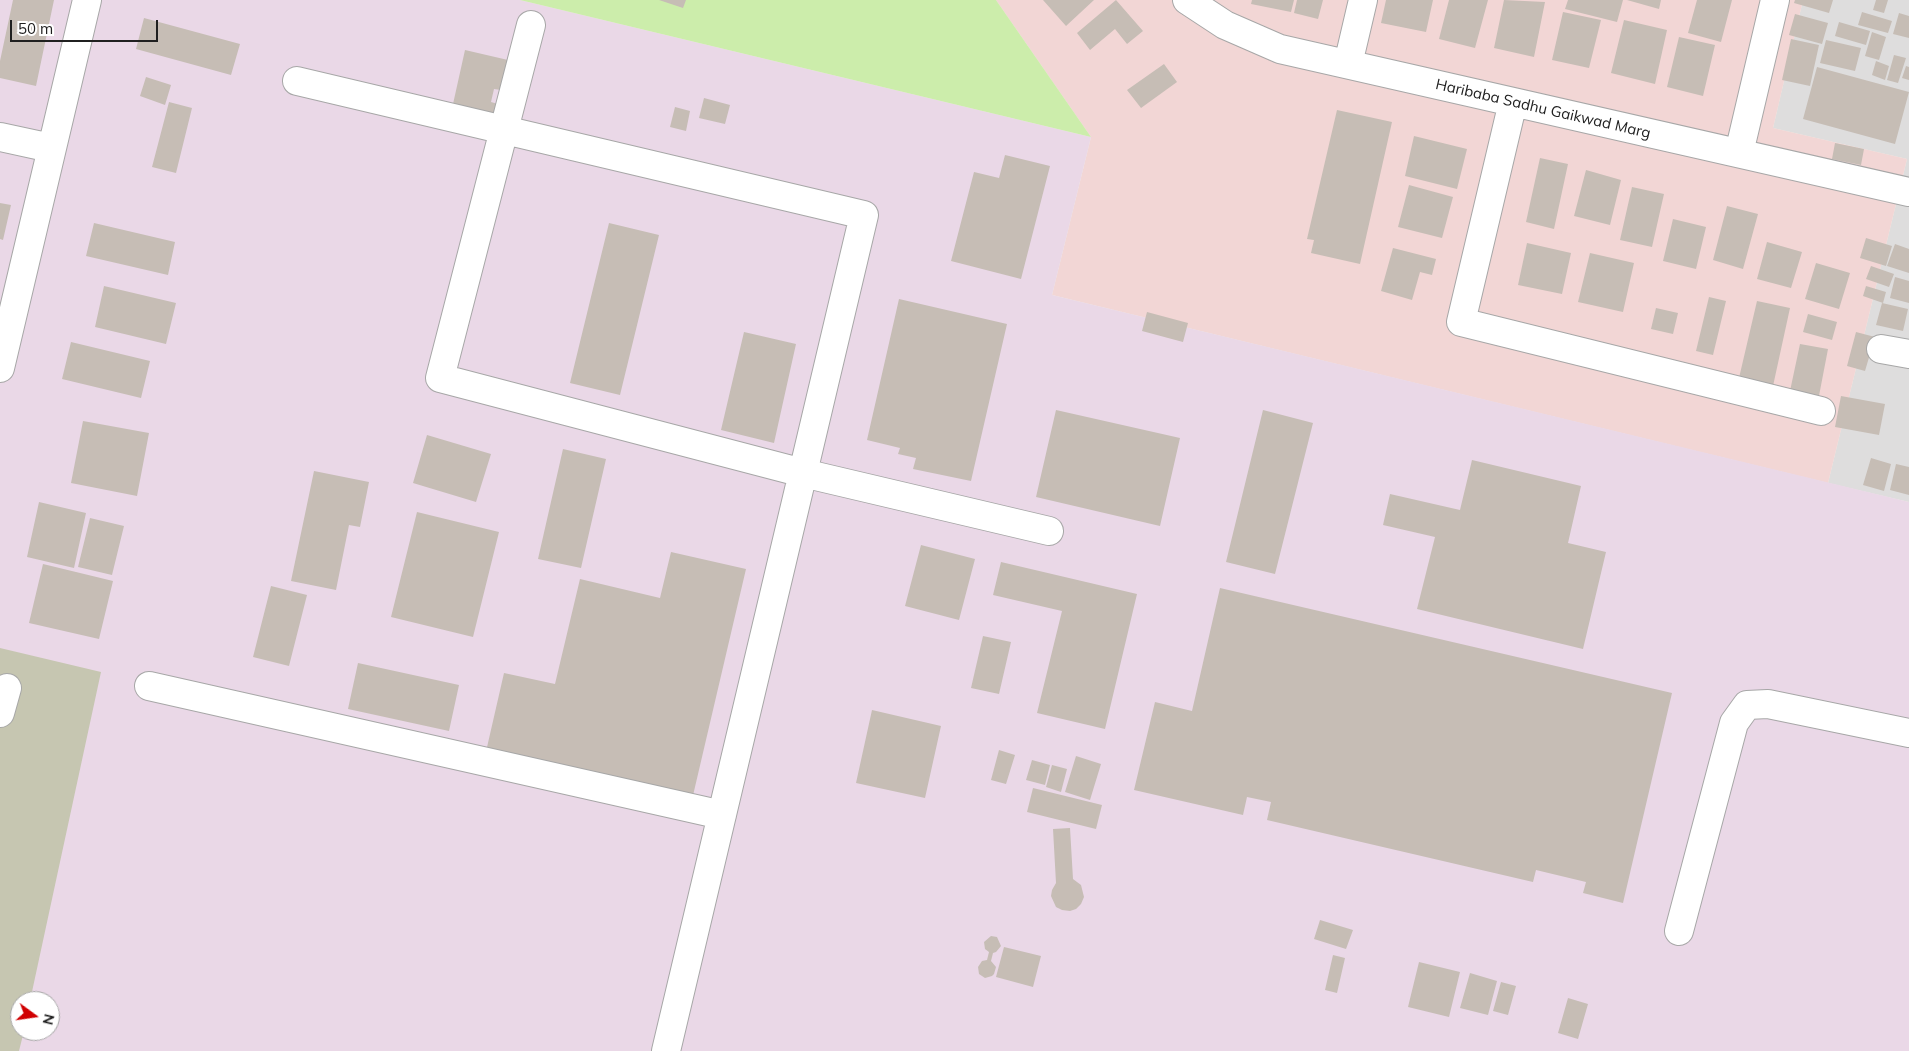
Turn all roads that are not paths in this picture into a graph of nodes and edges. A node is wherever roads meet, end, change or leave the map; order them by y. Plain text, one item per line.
1 (86, 0) edge
2 (1187, 0) edge
3 (1363, 0) edge
4 (1775, 0) edge
5 (531, 25) dead end
6 (1348, 64) junction
7 (297, 81) dead end
8 (1512, 102) junction
9 (504, 130) junction
10 (0, 137) edge
11 (51, 148) junction
12 (1739, 153) junction
13 (1909, 192) edge
14 (1881, 349) dead end
15 (1909, 354) edge
16 (0, 368) edge
17 (1821, 411) dead end
18 (803, 473) junction
19 (1049, 531) dead end
20 (149, 686) dead end
21 (1909, 733) edge
22 (722, 815) junction
23 (1679, 931) dead end
24 (666, 1051) edge

1 - 11 street
2 - 6 street, Haribaba Sadhu Gaikwad Marg
3 - 6 street
4 - 12 street
5 - 9 street
6 - 8 street, Haribaba Sadhu Gaikwad Marg
7 - 9 street
8 - 12 street, Haribaba Sadhu Gaikwad Marg
8 - 17 street
9 - 18 street
9 - 18 street
10 - 11 street
11 - 16 street
12 - 13 street, Haribaba Sadhu Gaikwad Marg
14 - 15 street
18 - 19 street
18 - 22 street
20 - 22 street
21 - 23 street
22 - 24 street

